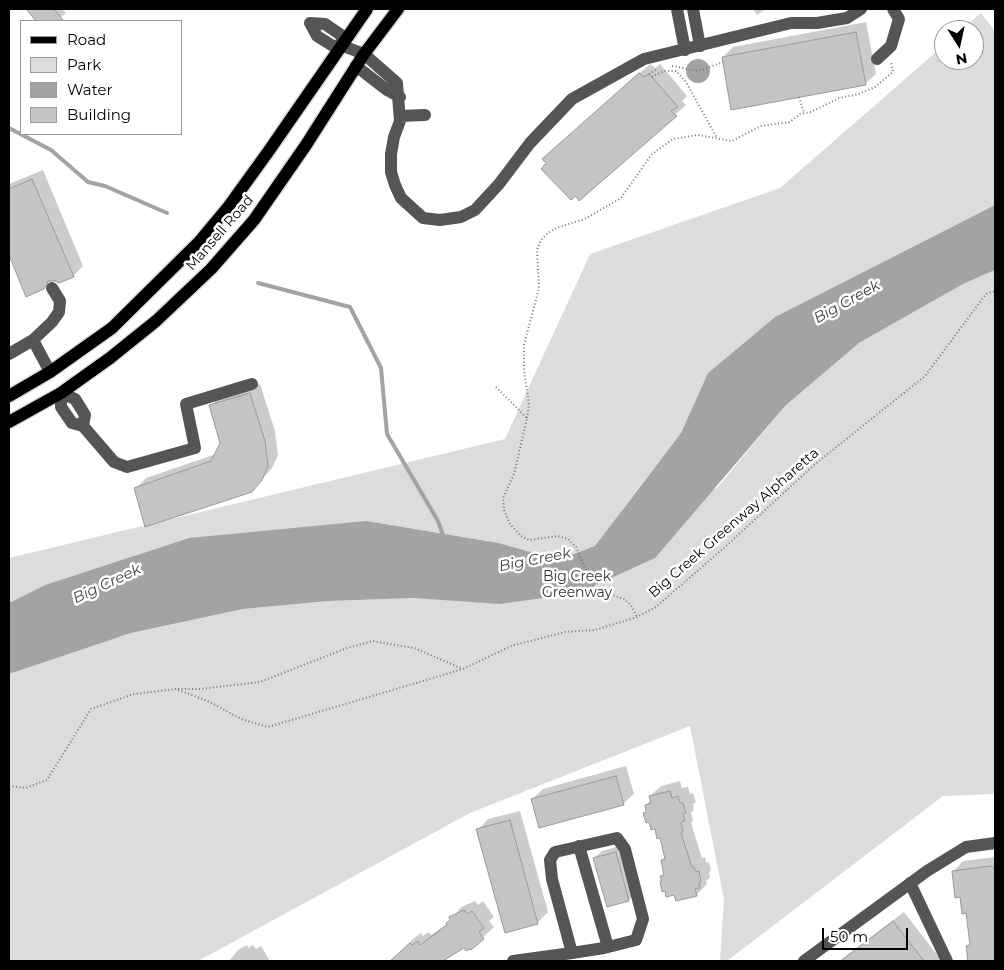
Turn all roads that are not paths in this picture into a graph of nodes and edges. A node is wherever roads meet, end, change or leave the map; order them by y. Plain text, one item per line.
1 (367, 9) edge
2 (398, 9) edge
3 (677, 9) edge
4 (693, 9) edge
5 (861, 9) edge
6 (893, 9) edge
7 (343, 46) junction
8 (700, 46) junction
9 (684, 50) junction
10 (364, 54) junction
11 (877, 59) dead end
12 (356, 66) junction
13 (400, 97) junction
14 (425, 115) dead end
15 (400, 116) junction
16 (52, 288) dead end
17 (33, 340) junction
18 (9, 354) edge
19 (50, 372) junction
20 (252, 384) dead end
21 (61, 393) junction
22 (9, 396) edge
23 (9, 422) edge
24 (995, 843) edge
25 (579, 846) junction
26 (910, 883) junction
27 (608, 947) junction
28 (572, 953) junction
29 (512, 961) edge
30 (804, 961) edge
31 (947, 961) edge

1 - 7 main road, Mansell Road
2 - 10 main road, Mansell Road
3 - 9 street
4 - 8 street
5 - 8 street
6 - 11 street
7 - 10 street
7 - 19 main road, Mansell Road
8 - 9 street
9 - 15 street
10 - 12 main road, Mansell Road
10 - 13 street
12 - 13 street
12 - 21 main road, Mansell Road
13 - 15 street
14 - 15 street
16 - 17 street
17 - 18 street
17 - 19 street
19 - 21 main road
19 - 22 main road, Mansell Road
20 - 21 street
21 - 23 main road, Mansell Road
24 - 26 street
25 - 27 street
25 - 27 street
25 - 28 street
26 - 30 street
26 - 31 street
27 - 28 street
28 - 29 street

